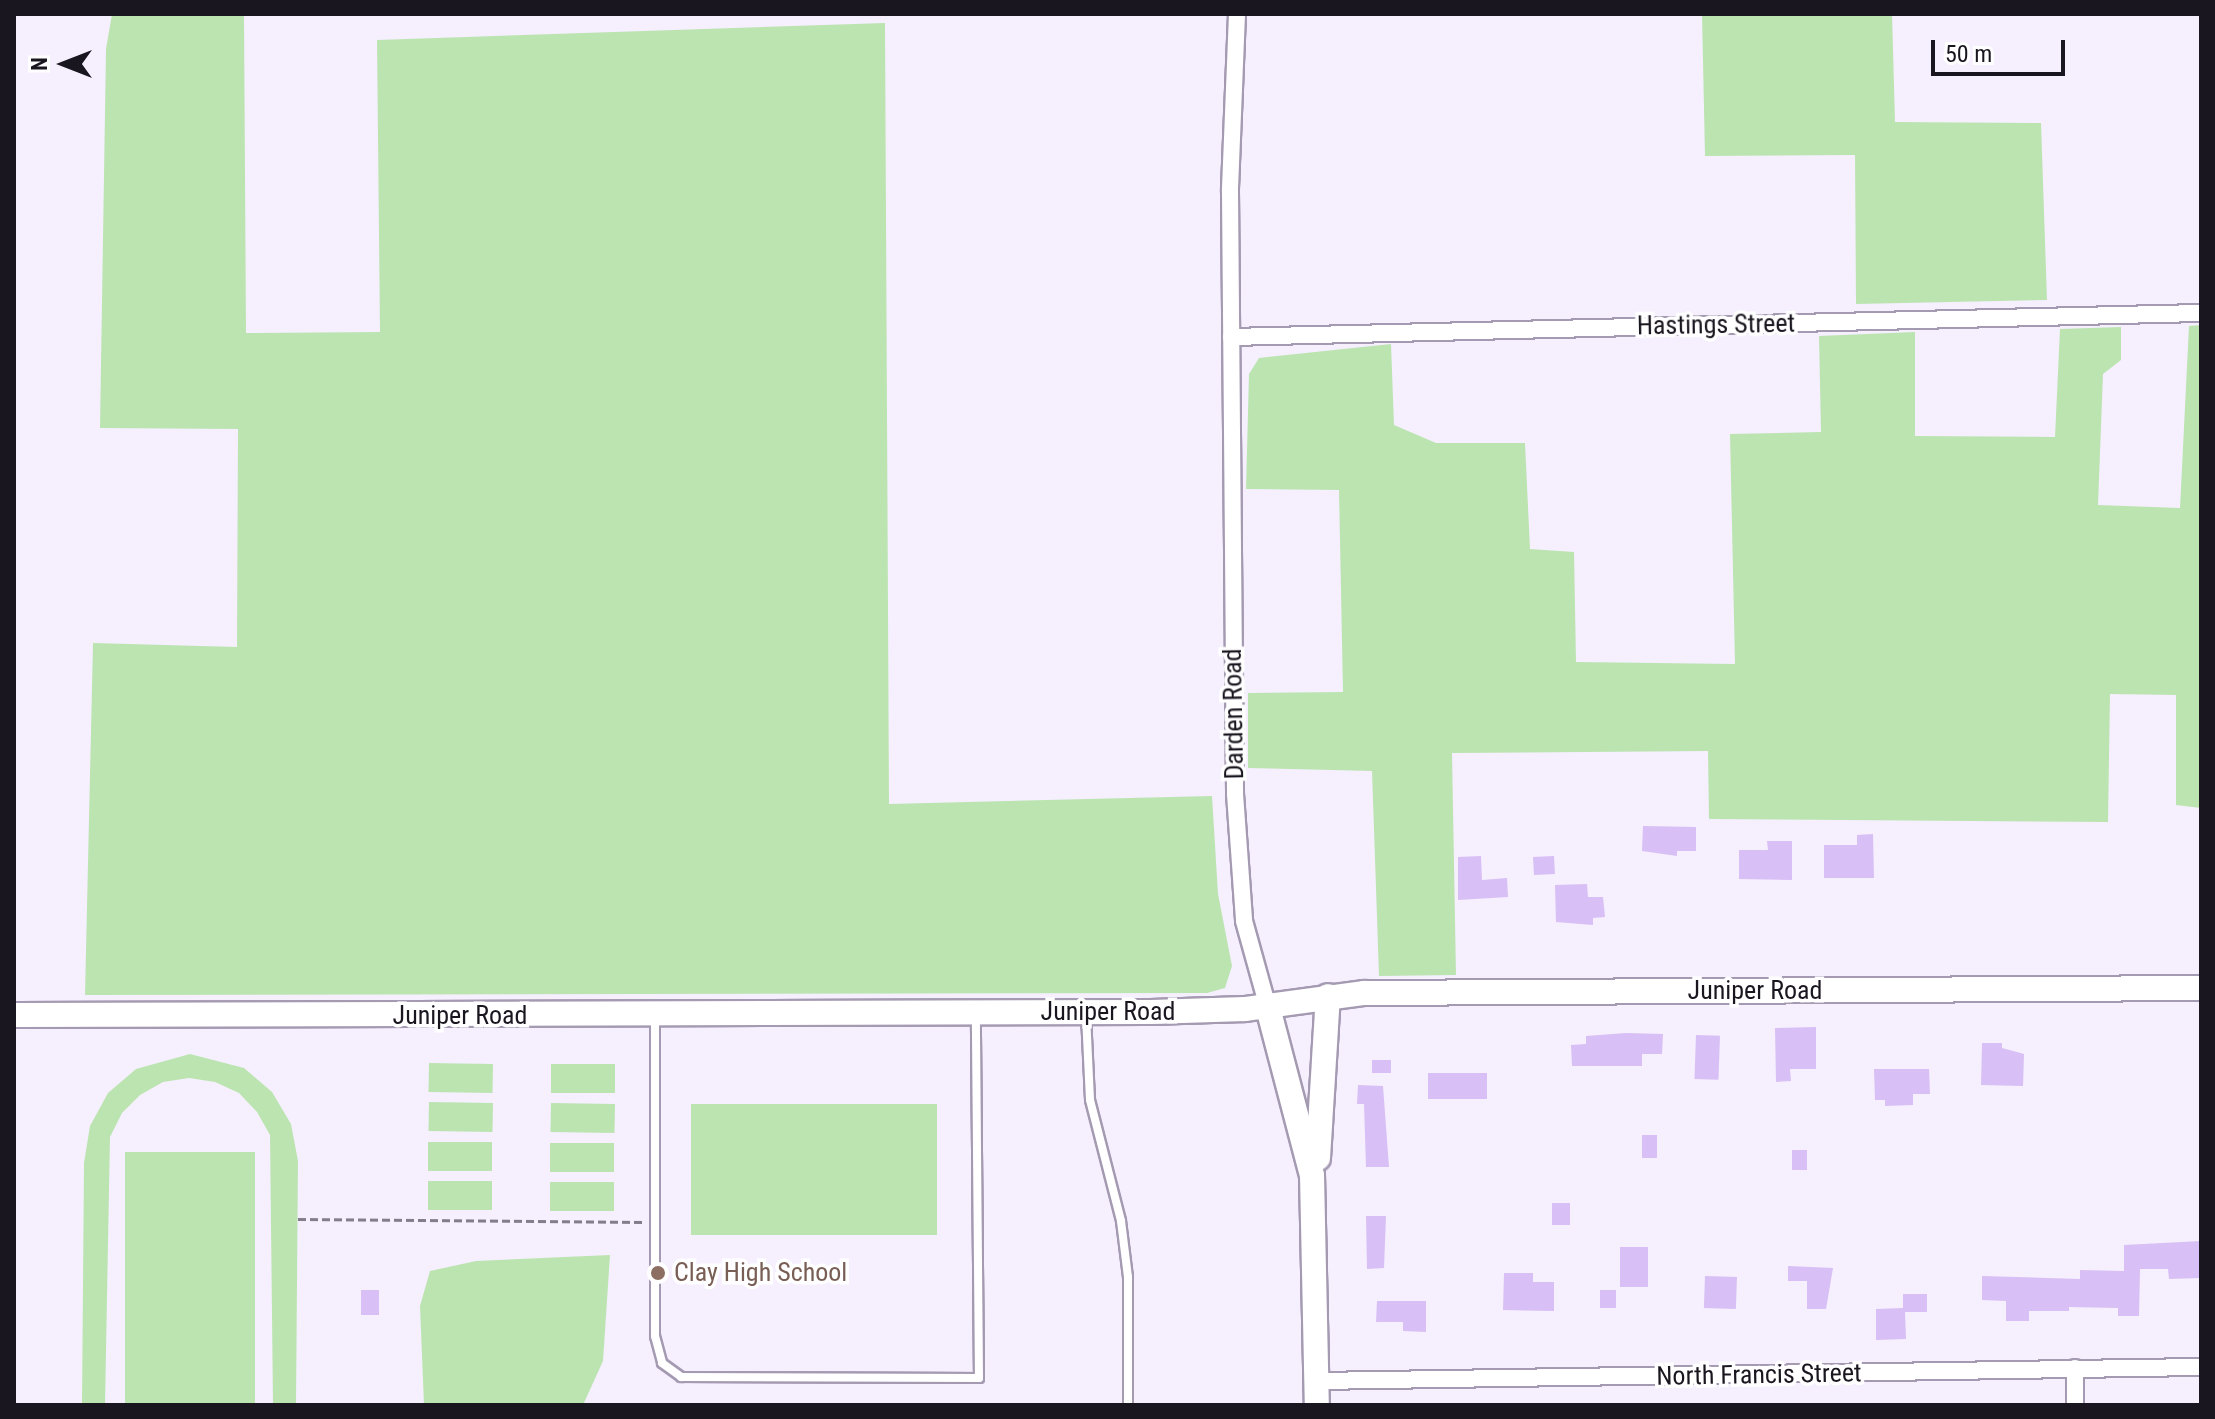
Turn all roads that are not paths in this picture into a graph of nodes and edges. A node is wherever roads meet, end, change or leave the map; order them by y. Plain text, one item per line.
1 (1237, 14) edge
2 (2201, 313) edge
3 (1231, 337) junction
4 (2201, 988) edge
5 (1328, 996) junction
6 (1267, 1004) junction
7 (1087, 1012) junction
8 (976, 1013) junction
9 (14, 1015) edge
10 (655, 1015) junction
11 (1316, 1228) junction
12 (2201, 1367) edge
13 (2075, 1368) junction
14 (1317, 1393) edge
15 (1128, 1405) edge
16 (2075, 1405) edge

1 - 3 street, Darden Road
2 - 3 street, Hastings Street
3 - 6 street, Darden Road
4 - 5 street, Juniper Road
5 - 6 street, Juniper Road
5 - 11 street
6 - 7 street, Juniper Road
6 - 11 street, Darden Road
7 - 8 street, Juniper Road
7 - 15 lane
8 - 10 street, Juniper Road
8 - 10 lane
9 - 10 street, Juniper Road
11 - 14 street, Darden Road
12 - 13 street, North Francis Street
13 - 14 street, North Francis Street
13 - 16 street

